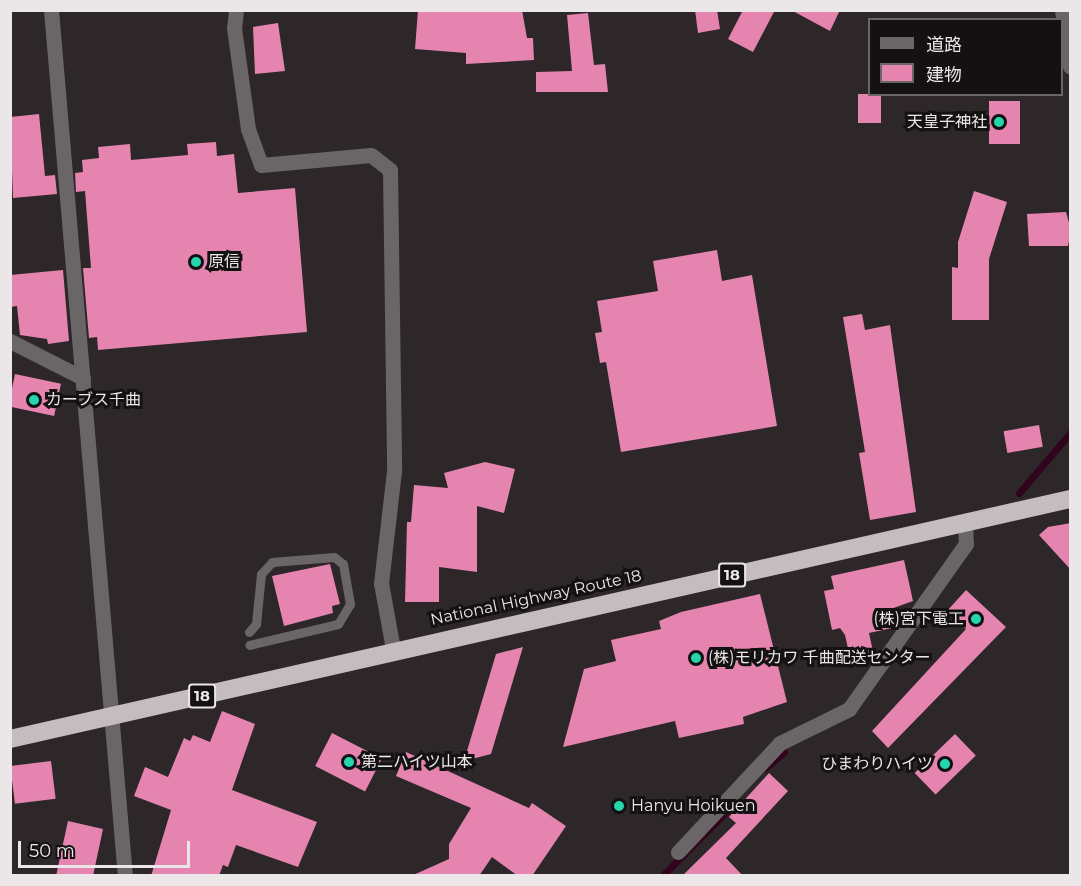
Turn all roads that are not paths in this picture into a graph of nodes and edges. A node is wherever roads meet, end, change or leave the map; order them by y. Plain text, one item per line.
1 (51, 10) edge
2 (236, 10) edge
3 (1062, 10) edge
4 (1071, 66) edge
5 (10, 341) edge
6 (83, 378) junction
7 (1071, 499) edge
8 (965, 524) junction
9 (249, 632) dead end
10 (249, 645) dead end
11 (393, 649) junction
12 (111, 717) junction
13 (10, 740) edge
14 (678, 852) dead end
15 (126, 876) edge

1 - 6 street
2 - 11 street
3 - 4 street
5 - 6 street
6 - 12 street
7 - 8 highway, National Highway Route 18 / 18
8 - 11 highway, National Highway Route 18 / 18
8 - 14 street
9 - 10 lane
11 - 12 highway, National Highway Route 18 / 18
12 - 13 highway, National Highway Route 18 / 18
12 - 15 street

